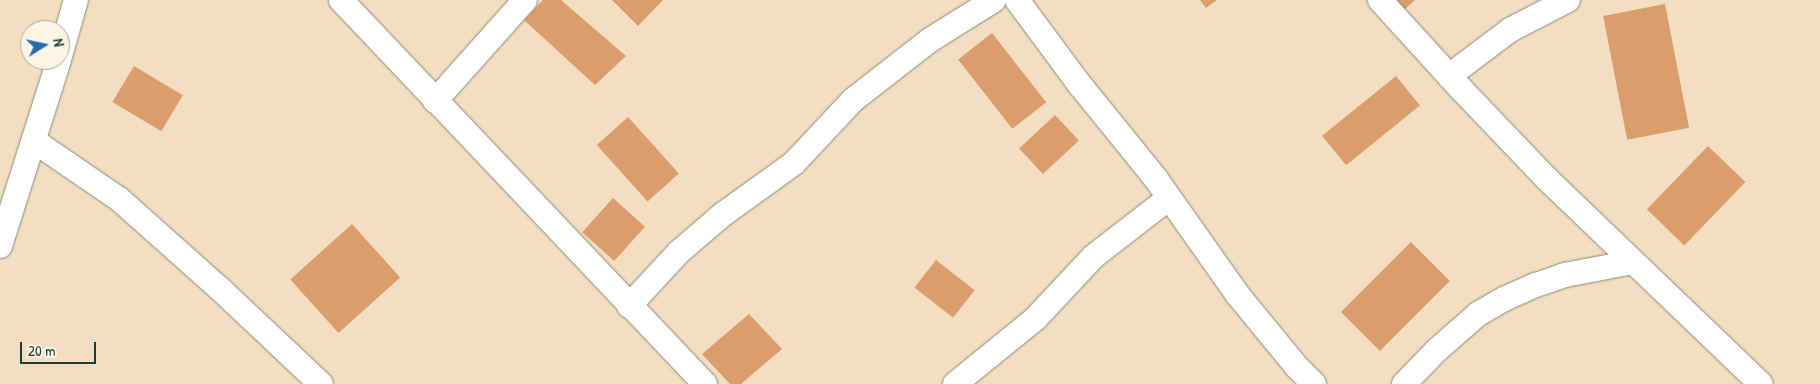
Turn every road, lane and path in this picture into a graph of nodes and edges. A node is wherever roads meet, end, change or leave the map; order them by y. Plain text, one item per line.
1 (76, 0) edge
2 (341, 0) edge
3 (525, 0) edge
4 (994, 0) edge
5 (1017, 0) edge
6 (1380, 0) edge
7 (1568, 0) edge
8 (70, 21) edge
9 (56, 70) edge
10 (1449, 76) junction
11 (435, 101) junction
12 (34, 141) junction
13 (1169, 198) junction
14 (0, 246) edge
15 (1633, 262) junction
16 (629, 306) junction
17 (321, 384) edge
18 (704, 384) edge
19 (955, 384) edge
20 (1314, 384) edge
21 (1404, 384) edge
22 (1761, 384) edge

1 - 8 street
2 - 11 street
3 - 11 street
4 - 16 street
5 - 13 street
6 - 10 street
7 - 10 street
9 - 12 street
10 - 15 street
11 - 16 street
12 - 14 street
12 - 17 street
13 - 19 street
13 - 20 street
15 - 21 street
15 - 22 street
16 - 18 street

